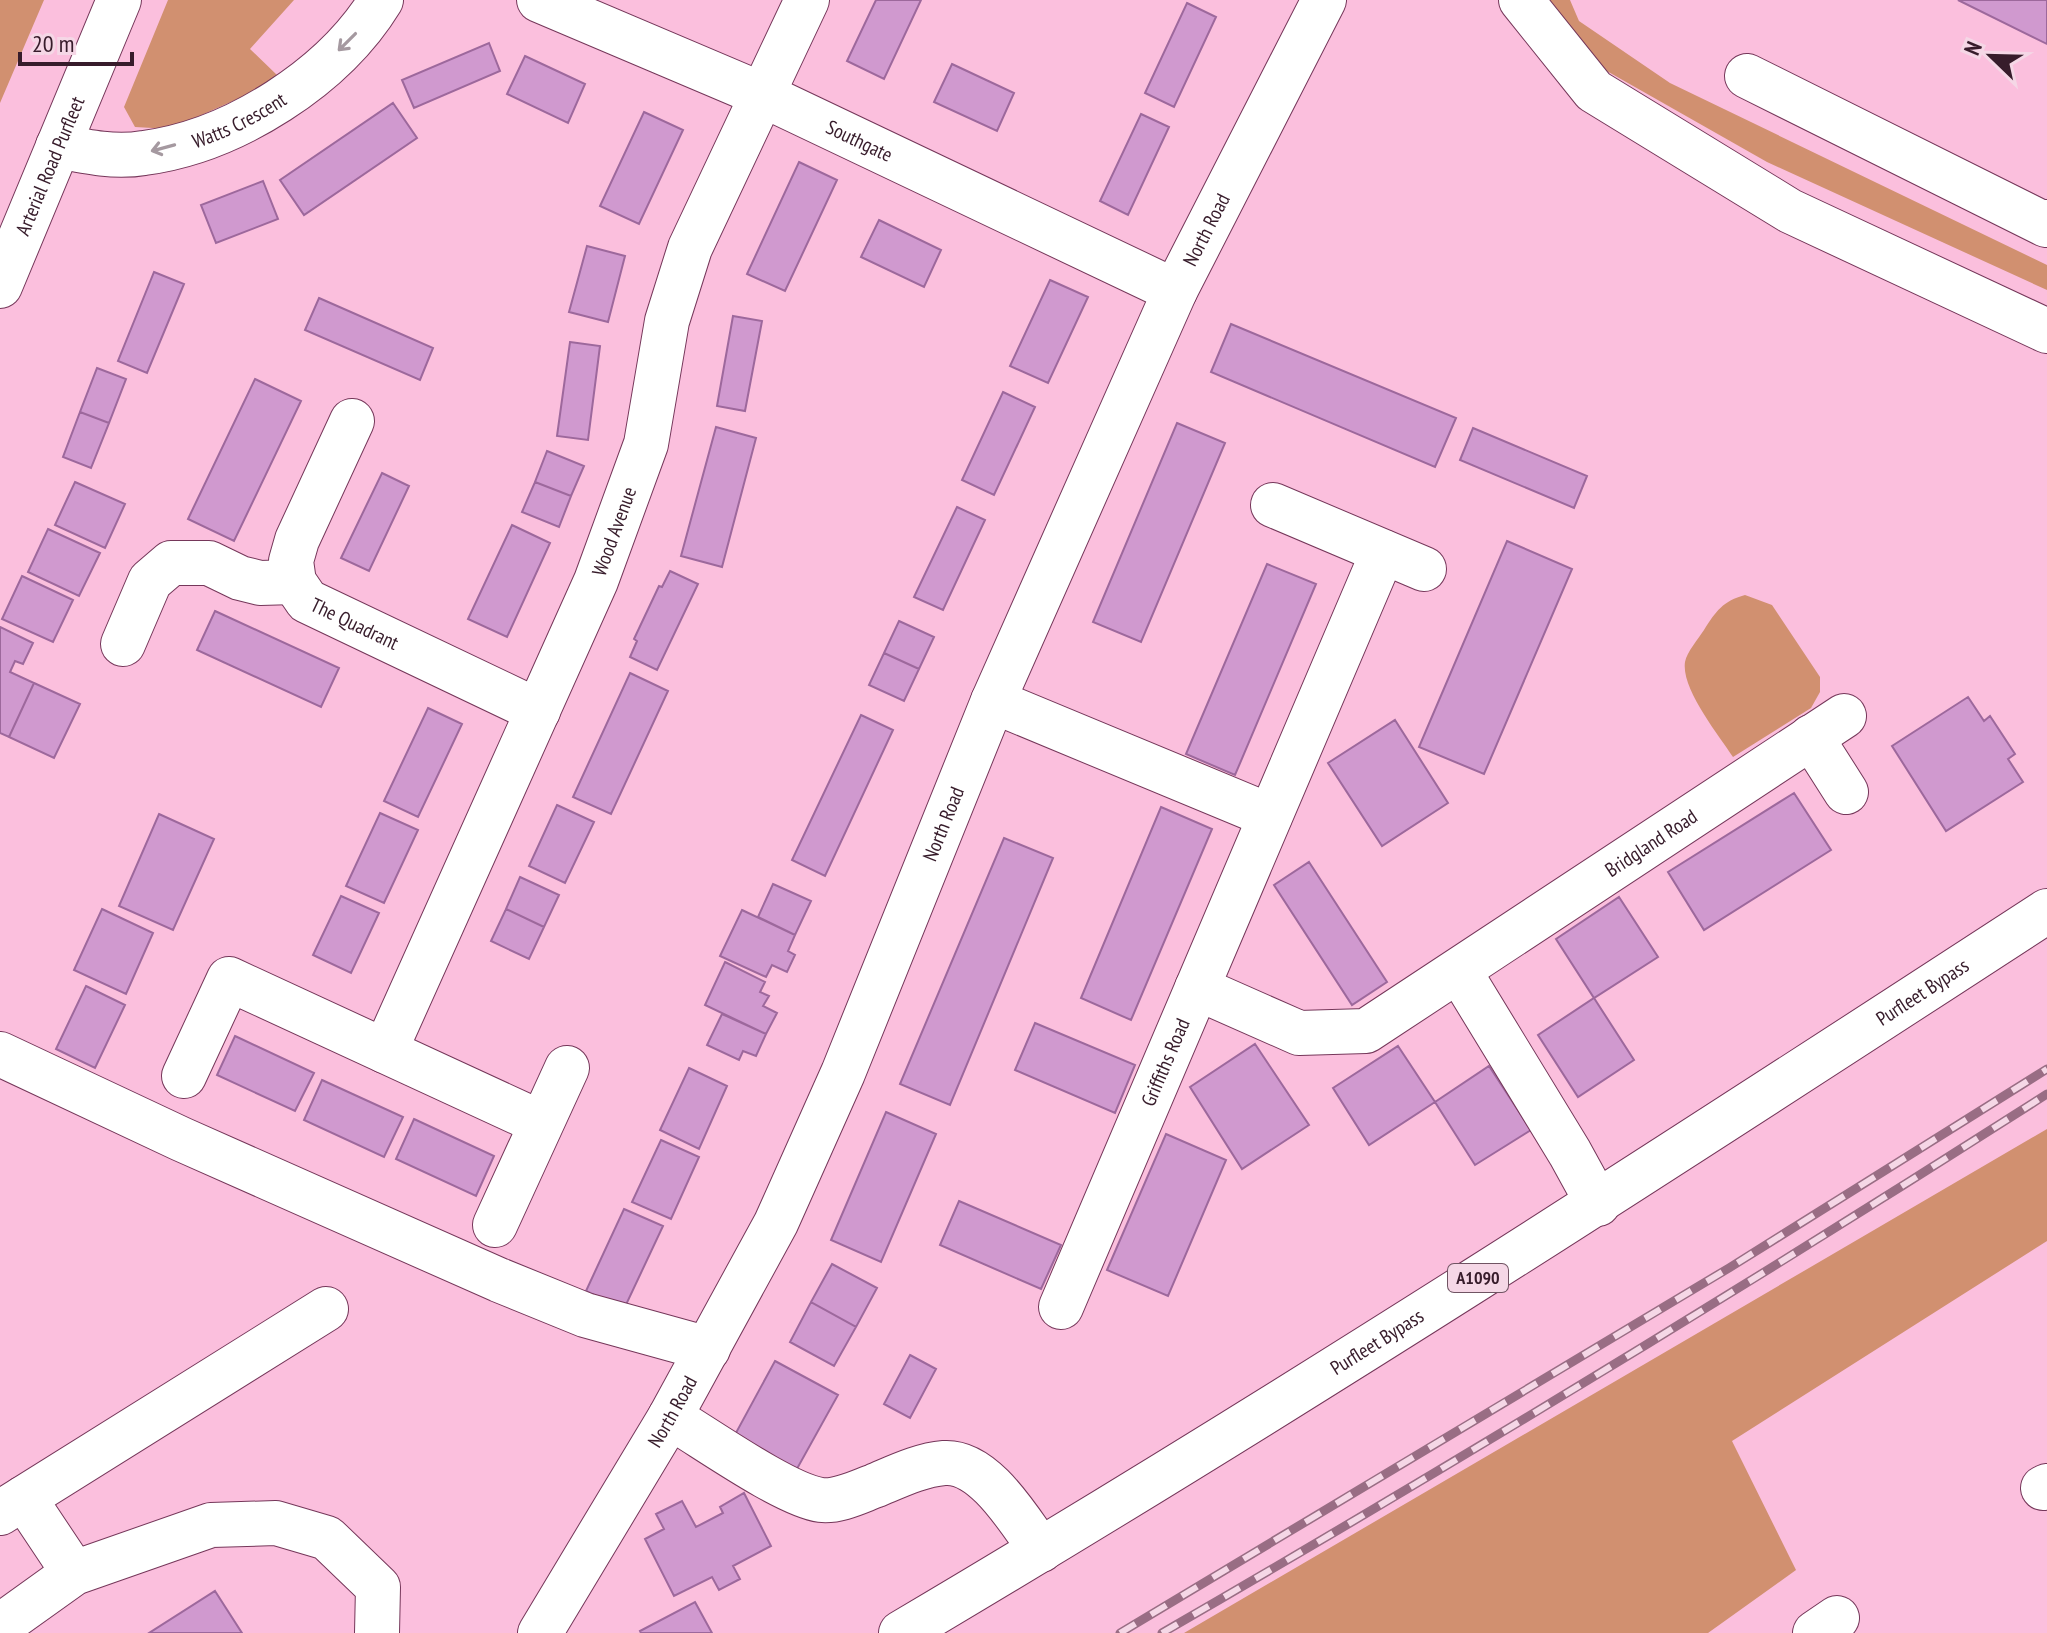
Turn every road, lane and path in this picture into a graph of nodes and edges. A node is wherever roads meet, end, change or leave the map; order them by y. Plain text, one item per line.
1 (119, 0) edge
2 (381, 0) edge
3 (539, 0) edge
4 (807, 0) edge
5 (1324, 0) edge
6 (1521, 0) edge
7 (1747, 76) dead end
8 (763, 95) junction
9 (58, 146) junction
10 (2047, 224) edge
11 (0, 286) edge
12 (1175, 291) junction
13 (2047, 331) edge
14 (352, 421) dead end
15 (1273, 505) dead end
16 (1383, 552) junction
17 (1424, 569) dead end
18 (294, 582) junction
19 (123, 644) dead end
20 (993, 701) junction
21 (538, 711) junction
22 (1846, 792) dead end
23 (1270, 816) junction
24 (2047, 911) edge
25 (1459, 971) junction
26 (1197, 988) junction
27 (385, 1051) junction
28 (0, 1054) edge
29 (567, 1068) dead end
30 (184, 1076) dead end
31 (541, 1123) junction
32 (1598, 1204) junction
33 (495, 1225) dead end
34 (1061, 1307) dead end
35 (326, 1309) dead end
36 (708, 1349) junction
37 (670, 1417) junction
38 (12, 1506) edge
39 (1041, 1550) junction
40 (74, 1573) junction
41 (0, 1626) edge
42 (377, 1633) edge
43 (540, 1633) edge
44 (901, 1633) edge

1 - 9 street, Arterial Road Purfleet
2 -> 9 street, Watts Crescent
3 - 8 street, Southgate
4 - 8 street, Wood Avenue
5 - 12 street, North Road
6 - 13 street
7 - 10 street
8 - 12 street, Southgate
8 - 21 street, Wood Avenue
9 - 11 street, Arterial Road Purfleet
12 - 20 street, North Road
14 - 18 street, The Quadrant
15 - 16 street
16 - 17 street
16 - 23 street, Griffiths Road
18 - 19 street
18 - 21 street, The Quadrant
20 - 23 street
20 - 36 street, North Road
21 - 27 street, Wood Avenue
22 - 25 street, Bridgland Road
23 - 26 street, Griffiths Road
24 - 32 street, Purfleet Bypass / A1090
25 - 26 street, Bridgland Road
25 - 32 street
26 - 34 street, Griffiths Road
27 - 30 street
27 - 31 street
28 - 36 street
29 - 31 street
31 - 33 street
32 - 39 street, Purfleet Bypass / A1090
35 - 38 street
36 - 37 street, North Road
37 - 39 street
37 - 43 street, North Road
38 - 40 street
39 - 44 street, Purfleet Bypass / A1090
40 - 41 street
40 - 42 street

